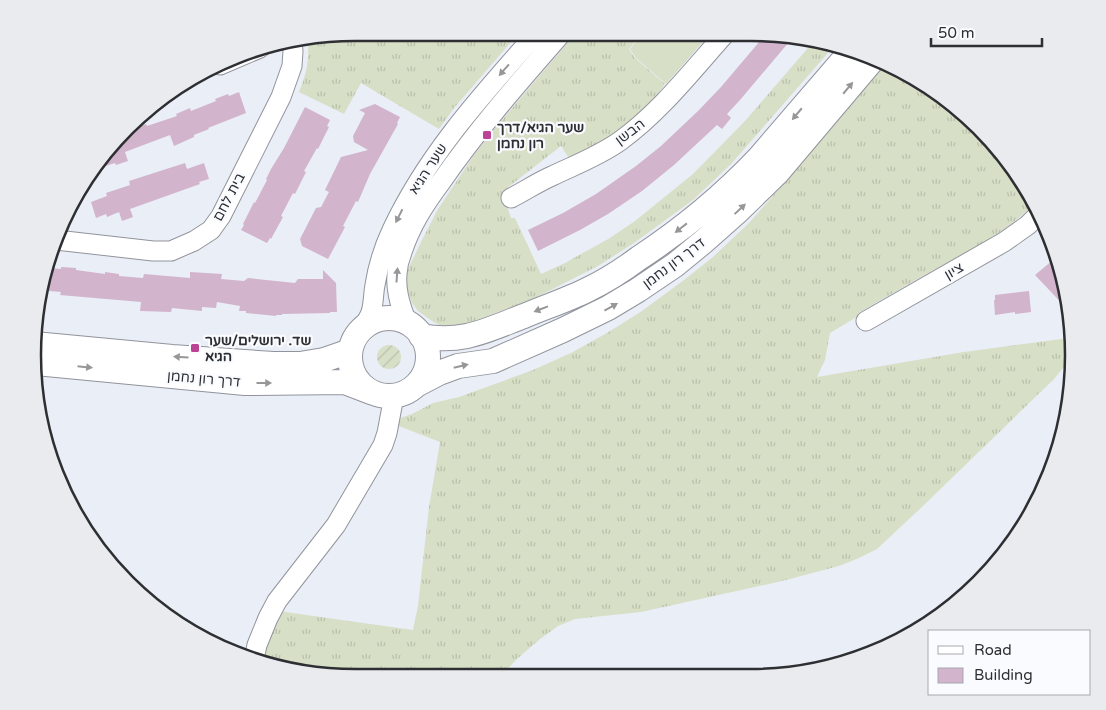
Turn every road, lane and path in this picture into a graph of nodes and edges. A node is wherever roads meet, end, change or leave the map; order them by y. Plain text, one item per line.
1 (530, 41) edge
2 (555, 41) edge
3 (719, 41) edge
4 (293, 47) edge
5 (846, 56) edge
6 (868, 64) edge
7 (511, 198) dead end
8 (1034, 219) edge
9 (63, 241) edge
10 (866, 322) dead end
11 (363, 328) junction
12 (414, 329) junction
13 (41, 345) edge
14 (350, 351) junction
15 (41, 364) edge
16 (416, 386) junction
17 (382, 394) junction
18 (255, 652) edge

1 -> 11 street, שער הגיא
12 -> 2 street, שער הגיא
3 - 7 street, הבשן
4 - 9 street, בית לחם
5 -> 12 main road, דרך רון נחמן
16 -> 6 main road, דרך רון נחמן
8 - 10 street, ציון
11 - 12 main road
11 - 14 main road
12 - 16 main road
14 -> 13 main road, דרך רון נחמן
14 - 17 main road
15 -> 17 main road, דרך רון נחמן
16 - 17 main road
17 - 18 street

